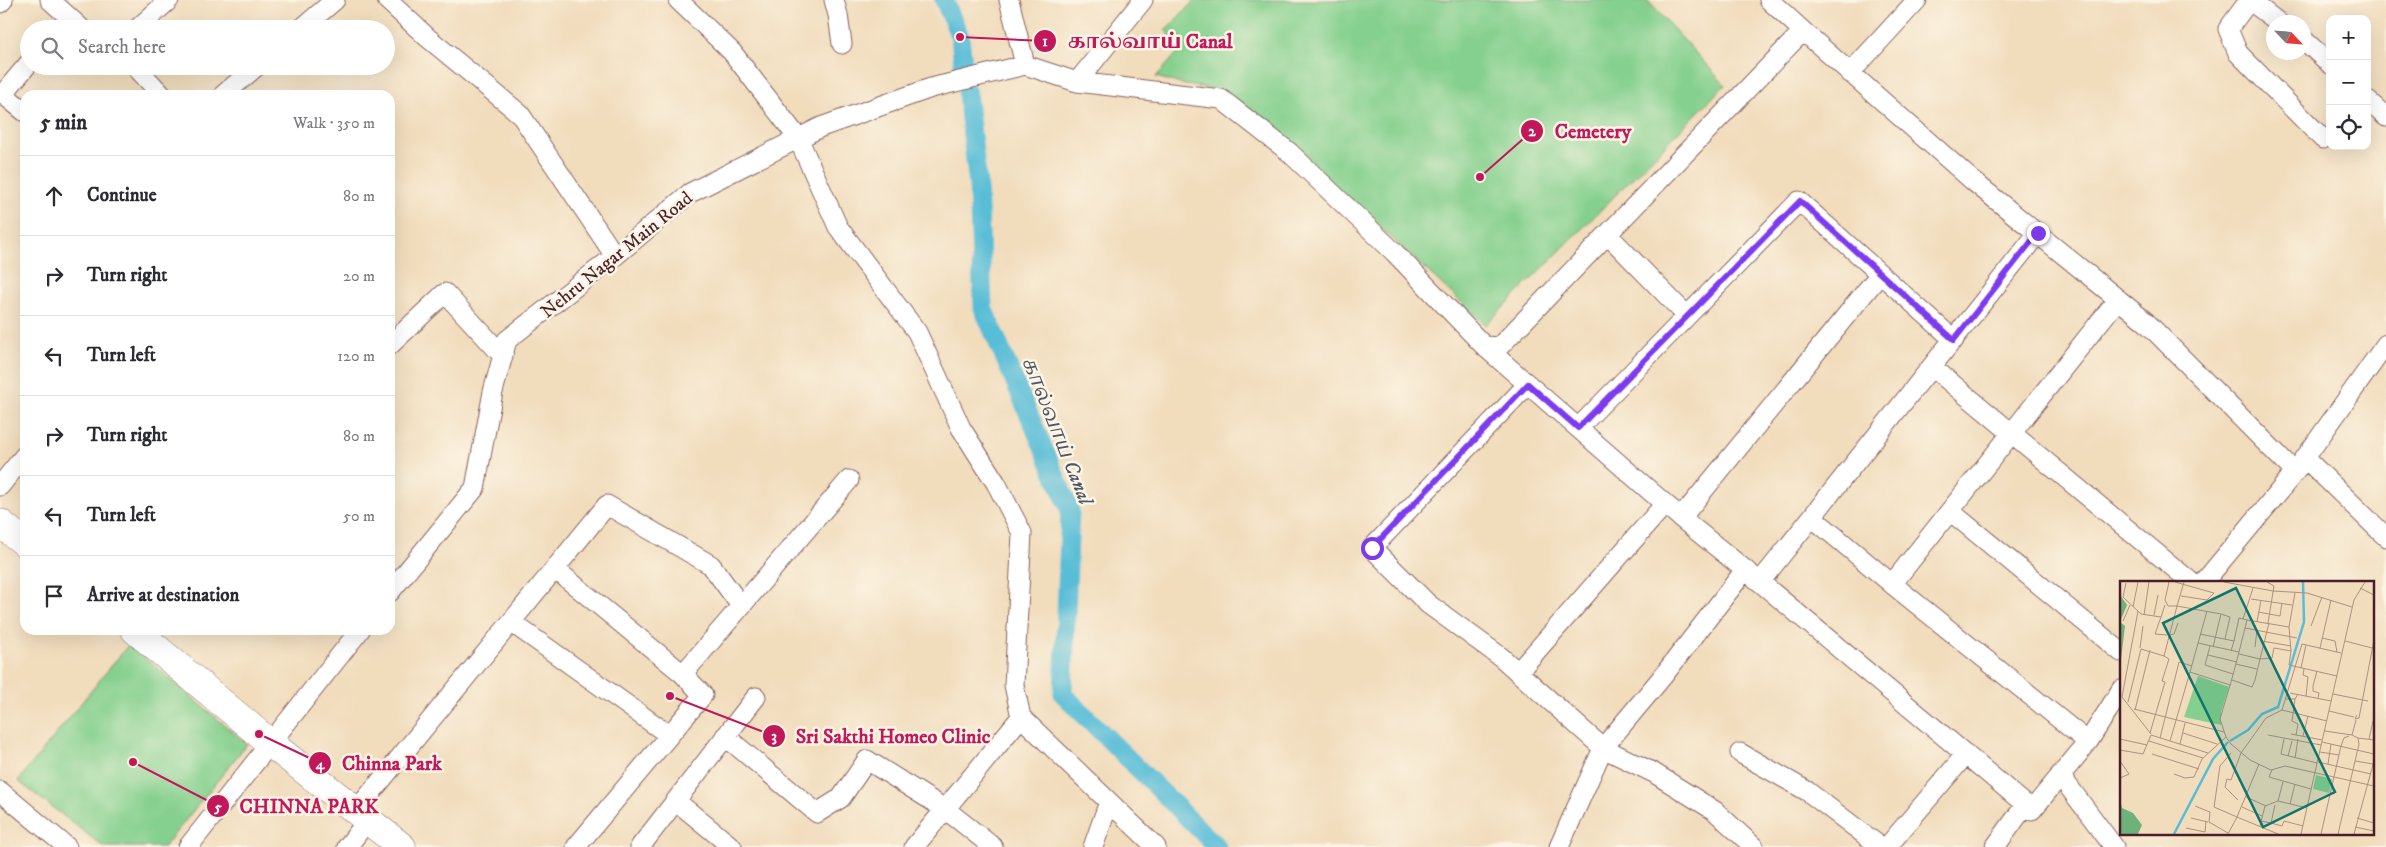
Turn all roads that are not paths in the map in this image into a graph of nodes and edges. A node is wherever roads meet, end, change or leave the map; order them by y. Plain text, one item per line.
1 (3, 0) edge
2 (50, 0) edge
3 (170, 0) edge
4 (335, 0) edge
5 (387, 0) edge
6 (678, 0) edge
7 (834, 0) edge
8 (1009, 0) edge
9 (1142, 0) edge
10 (1769, 0) edge
11 (1917, 0) edge
12 (2249, 1) edge
13 (0, 3) edge
14 (2268, 15) edge
15 (61, 20) edge
16 (147, 20) edge
17 (312, 20) edge
18 (1804, 31) junction
19 (842, 44) dead end
20 (2311, 46) edge
21 (2326, 60) edge
22 (1025, 65) junction
23 (1850, 73) junction
24 (20, 74) edge
25 (143, 75) edge
26 (246, 75) edge
27 (1077, 82) junction
28 (157, 90) edge
29 (229, 90) edge
30 (1, 96) edge
31 (2371, 104) edge
32 (20, 109) edge
33 (2386, 117) edge
34 (798, 138) junction
35 (2323, 138) dead end
36 (2038, 233) junction
37 (1608, 234) junction
38 (615, 256) junction
39 (1880, 274) junction
40 (2118, 299) junction
41 (1687, 316) junction
42 (395, 340) edge
43 (1954, 340) junction
44 (2386, 344) edge
45 (1484, 346) junction
46 (503, 356) junction
47 (1932, 367) junction
48 (1528, 384) junction
49 (1578, 428) junction
50 (2012, 433) junction
51 (20, 461) edge
52 (2300, 465) junction
53 (849, 480) dead end
54 (0, 486) edge
55 (1665, 504) junction
56 (1950, 511) junction
57 (1681, 518) junction
58 (1813, 518) junction
59 (0, 523) edge
60 (2386, 537) edge
61 (20, 539) edge
62 (555, 569) junction
63 (1746, 570) junction
64 (2190, 581) edge
65 (2205, 581) edge
66 (1760, 582) junction
67 (1892, 584) junction
68 (395, 586) edge
69 (741, 606) junction
70 (511, 622) junction
71 (145, 635) edge
72 (356, 635) edge
73 (2120, 651) edge
74 (1518, 672) junction
75 (683, 674) junction
76 (2120, 692) edge
77 (756, 697) dead end
78 (1021, 717) junction
79 (669, 735) junction
80 (726, 736) junction
81 (2088, 742) junction
82 (270, 744) junction
83 (1603, 748) junction
84 (1740, 753) dead end
85 (1966, 754) junction
86 (2060, 775) junction
87 (0, 791) edge
88 (676, 801) junction
89 (1109, 802) junction
90 (2026, 804) junction
91 (945, 809) junction
92 (362, 816) junction
93 (68, 847) edge
94 (188, 847) edge
95 (347, 847) edge
96 (402, 847) edge
97 (576, 847) edge
98 (640, 847) edge
99 (732, 847) edge
100 (914, 847) edge
101 (993, 847) edge
102 (1093, 847) edge
103 (1156, 847) edge
104 (1559, 847) edge
105 (1754, 847) edge
106 (1881, 847) edge
107 (1887, 847) edge
108 (1995, 847) edge
109 (2114, 847) edge

1 - 13 street
2 - 15 street
3 - 16 street
4 - 17 street
5 - 38 street
6 - 34 street
7 - 19 street
8 - 22 street
9 - 27 street
10 - 18 street
11 - 23 street
12 - 14 street
12 - 35 street
18 - 23 street
18 - 37 street
20 - 21 street
22 - 27 street
22 - 34 street, Nehru Nagar Main Road
23 - 36 street
24 - 30 street
25 - 28 street
26 - 29 street
27 - 45 street
30 - 32 street
31 - 33 street
34 - 38 street, Nehru Nagar Main Road
34 - 78 street
36 - 40 street
36 - 43 street
37 - 41 street
37 - 45 street
38 - 46 street, Nehru Nagar Main Road
39 - 41 street
39 - 43 street
39 - 57 street
40 - 50 street
40 - 52 street
41 - 49 street
42 - 46 street
43 - 47 street
44 - 52 street
45 - 48 street
46 - 68 street, Nehru Nagar Main Road
47 - 50 street
47 - 58 street
48 - 49 street
48 - 74 street
49 - 55 street
50 - 56 street
50 - 64 street
51 - 54 street
52 - 60 street
52 - 65 street
53 - 69 street
55 - 57 street
55 - 74 street
56 - 67 street
56 - 73 street
57 - 63 street
58 - 66 street
58 - 67 street
59 - 61 main road
62 - 69 street
62 - 70 street
62 - 75 street
63 - 66 street
63 - 83 street
66 - 85 street
67 - 81 street
69 - 75 street
70 - 79 street
70 - 92 street
71 - 82 main road
72 - 82 street
74 - 83 street
75 - 79 street
76 - 81 street
77 - 80 street
78 - 89 street
78 - 91 street
79 - 97 street
80 - 88 street
80 - 91 street
81 - 86 street
82 - 92 main road
82 - 94 street
83 - 104 street
83 - 105 street
84 - 106 street
85 - 90 street
85 - 107 street
86 - 90 street
86 - 109 street
87 - 93 street
88 - 98 street
88 - 99 street
89 - 102 street
89 - 103 street
90 - 108 street
91 - 100 street
91 - 101 street
92 - 95 street
92 - 96 main road

